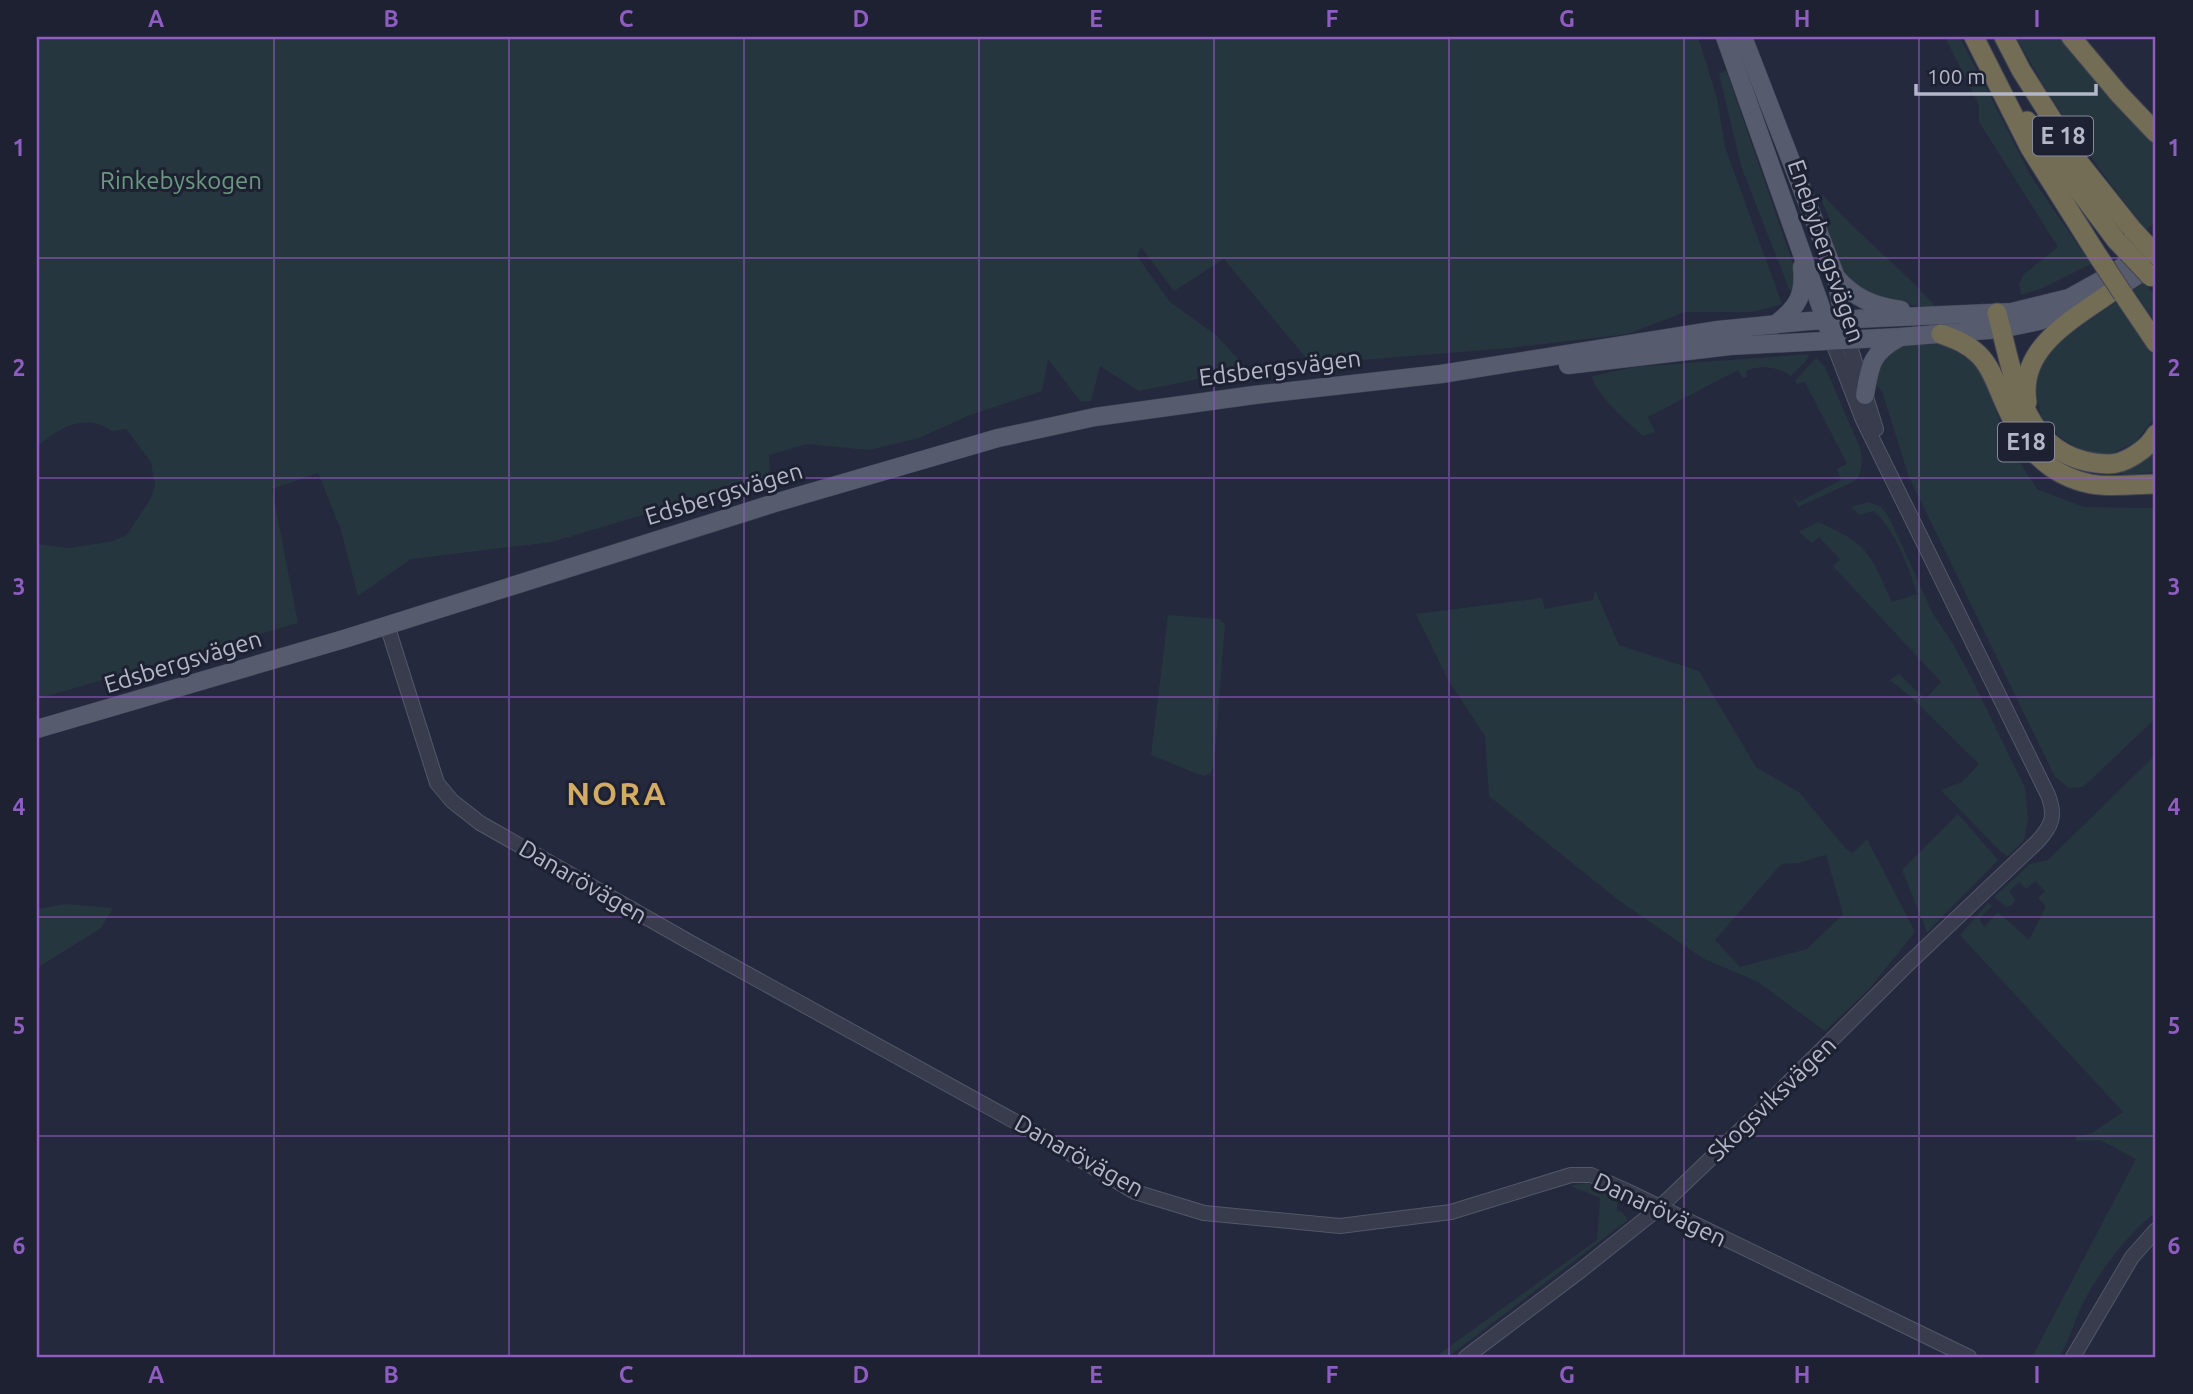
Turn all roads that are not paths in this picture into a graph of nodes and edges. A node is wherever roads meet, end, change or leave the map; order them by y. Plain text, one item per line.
1 (1725, 37) edge
2 (1742, 37) edge
3 (1974, 37) edge
4 (2004, 37) edge
5 (2071, 37) edge
6 (1997, 81) junction
7 (2156, 133) edge
8 (1797, 178) junction
9 (1777, 186) junction
10 (2124, 234) junction
11 (1799, 241) junction
12 (2156, 245) edge
13 (2156, 255) edge
14 (2154, 274) edge
15 (1836, 277) junction
16 (2117, 293) junction
17 (1835, 320) junction
18 (1994, 322) junction
19 (1777, 323) junction
20 (1943, 325) junction
21 (1900, 337) junction
22 (1840, 340) junction
23 (2156, 343) edge
24 (1441, 374) junction
25 (1865, 395) junction
26 (2002, 398) junction
27 (2029, 417) junction
28 (2156, 435) edge
29 (1891, 477) junction
30 (2156, 484) edge
31 (387, 625) junction
32 (37, 729) edge
33 (2054, 816) joint
34 (1659, 1208) junction
35 (2156, 1230) edge
36 (1466, 1357) edge
37 (1969, 1357) edge
38 (2073, 1357) edge

1 - 9 main road, Enebybergsvägen
2 - 8 main road, Enebybergsvägen
3 - 6 highway, E 18
4 - 10 highway, E 18
5 - 7 highway
6 - 10 highway, E 18
6 - 16 highway, bridge
8 - 9 main road
8 - 15 main road, Enebybergsvägen
9 - 11 main road, Enebybergsvägen
10 - 13 highway, E 18, bridge
10 - 14 highway, E 18, bridge
11 - 17 main road, Enebybergsvägen
11 - 19 main road
12 - 18 main road
14 - 16 main road
15 - 17 main road, Enebybergsvägen
15 - 20 main road
16 - 18 main road
16 - 23 highway
16 - 27 highway, E18
17 - 19 main road, Edsbergsvägen
17 - 20 main road, Edsbergsvägen
17 - 22 main road, Enebybergsvägen
18 - 20 main road
18 - 26 highway, E18
18 - 27 highway, E18
19 - 24 main road, Edsbergsvägen
20 - 21 main road, Edsbergsvägen
20 - 26 highway, E18
21 - 22 main road, Edsbergsvägen
21 - 25 main road
22 - 24 main road, Edsbergsvägen
22 - 25 street, Enebybergsvägen
22 - 29 street, Enebybergsvägen
24 - 31 main road, Edsbergsvägen
25 - 29 street, Enebybergsvägen
26 - 30 highway, E18
27 - 28 highway, E18
29 - 33 street, Enebybergsvägen
31 - 32 main road, Edsbergsvägen
31 - 34 street, Danarövägen
33 - 34 street, Skogsviksvägen
34 - 36 street, Skogsviksvägen
34 - 37 street, Danarövägen
35 - 38 street

